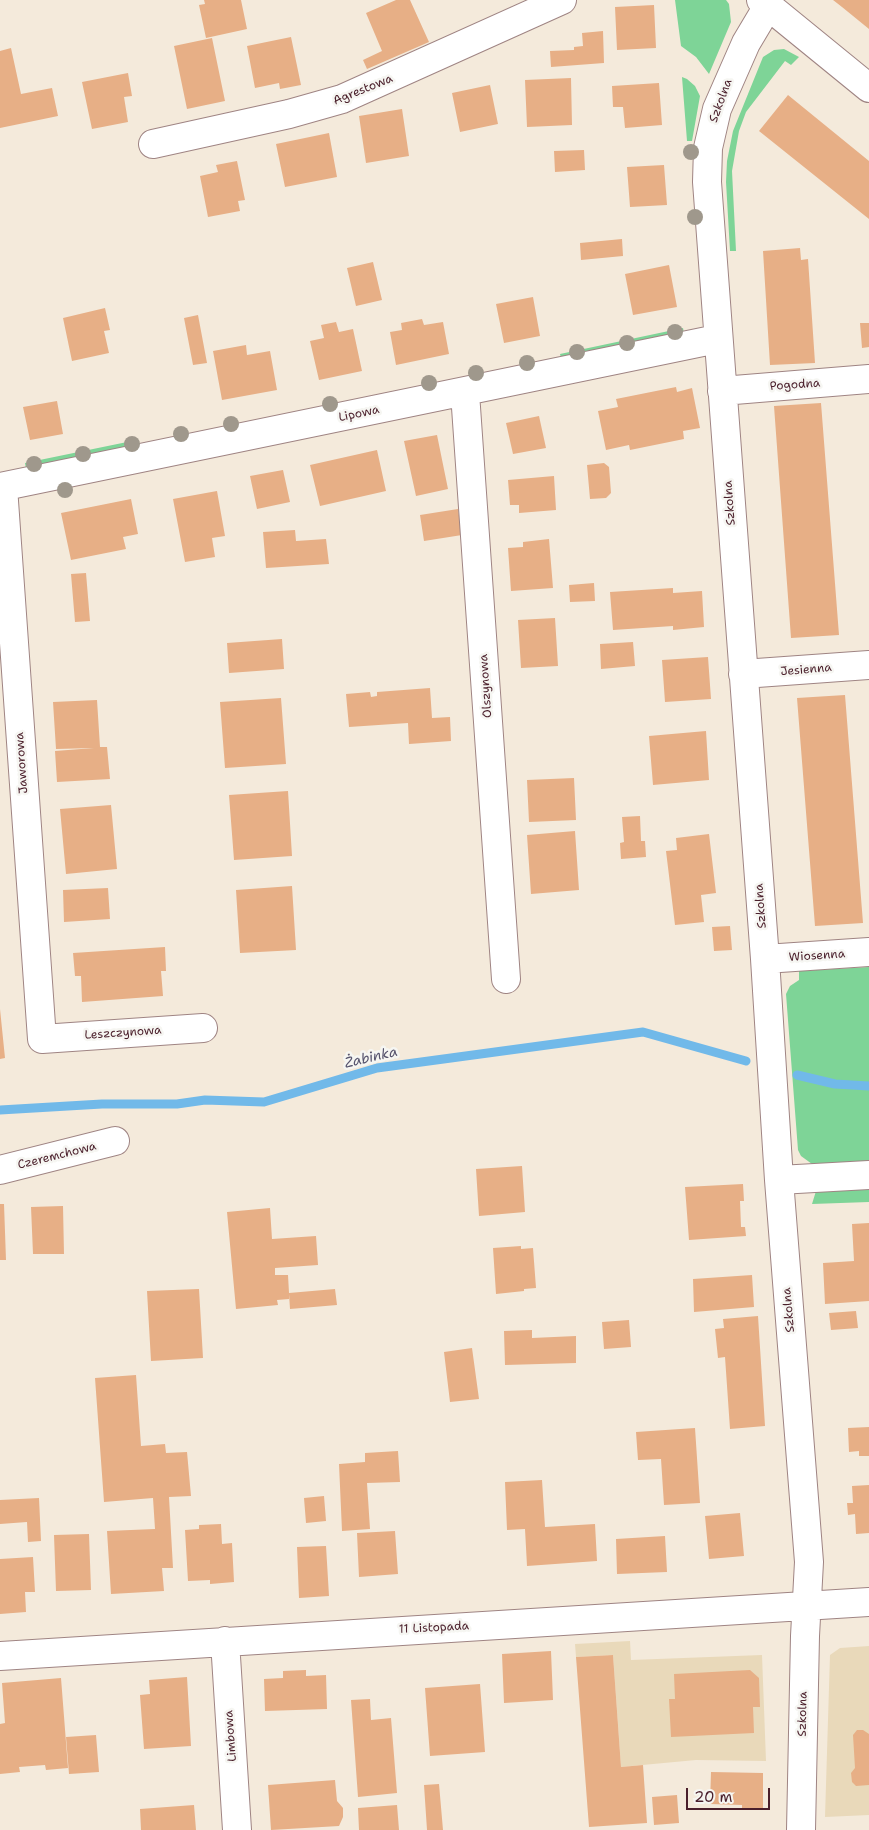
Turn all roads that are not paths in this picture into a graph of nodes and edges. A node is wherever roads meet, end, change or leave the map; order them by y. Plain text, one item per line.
1 (562, 0) edge
2 (764, 3) edge
3 (869, 88) edge
4 (153, 144) dead end
5 (717, 339) junction
6 (869, 379) edge
7 (722, 391) junction
8 (465, 393) junction
9 (2, 487) edge
10 (869, 665) edge
11 (743, 674) junction
12 (869, 952) edge
13 (765, 959) junction
14 (506, 979) dead end
15 (204, 1028) dead end
16 (42, 1038) joint
17 (115, 1141) dead end
18 (0, 1170) edge
19 (869, 1175) edge
20 (779, 1180) junction
21 (869, 1602) edge
22 (807, 1606) junction
23 (225, 1641) junction
24 (0, 1656) edge
25 (237, 1830) edge
26 (801, 1830) edge

1 - 4 street, Agrestowa
2 - 3 street
2 - 5 street, Szkolna
5 - 7 street, Szkolna
5 - 8 street, Lipowa
6 - 7 street, Pogodna
7 - 11 street, Szkolna
8 - 9 street, Lipowa
8 - 14 street, Olszynowa
9 - 16 street, Jaworowa
10 - 11 street, Jesienna
11 - 13 street, Szkolna
12 - 13 street, Wiosenna
13 - 20 street, Szkolna
15 - 16 street, Leszczynowa
17 - 18 street, Czeremchowa
19 - 20 street
20 - 22 street, Szkolna
21 - 22 street, 11 Listopada
22 - 23 street, 11 Listopada
22 - 26 street, Szkolna
23 - 24 street, 11 Listopada
23 - 25 street, Limbowa

